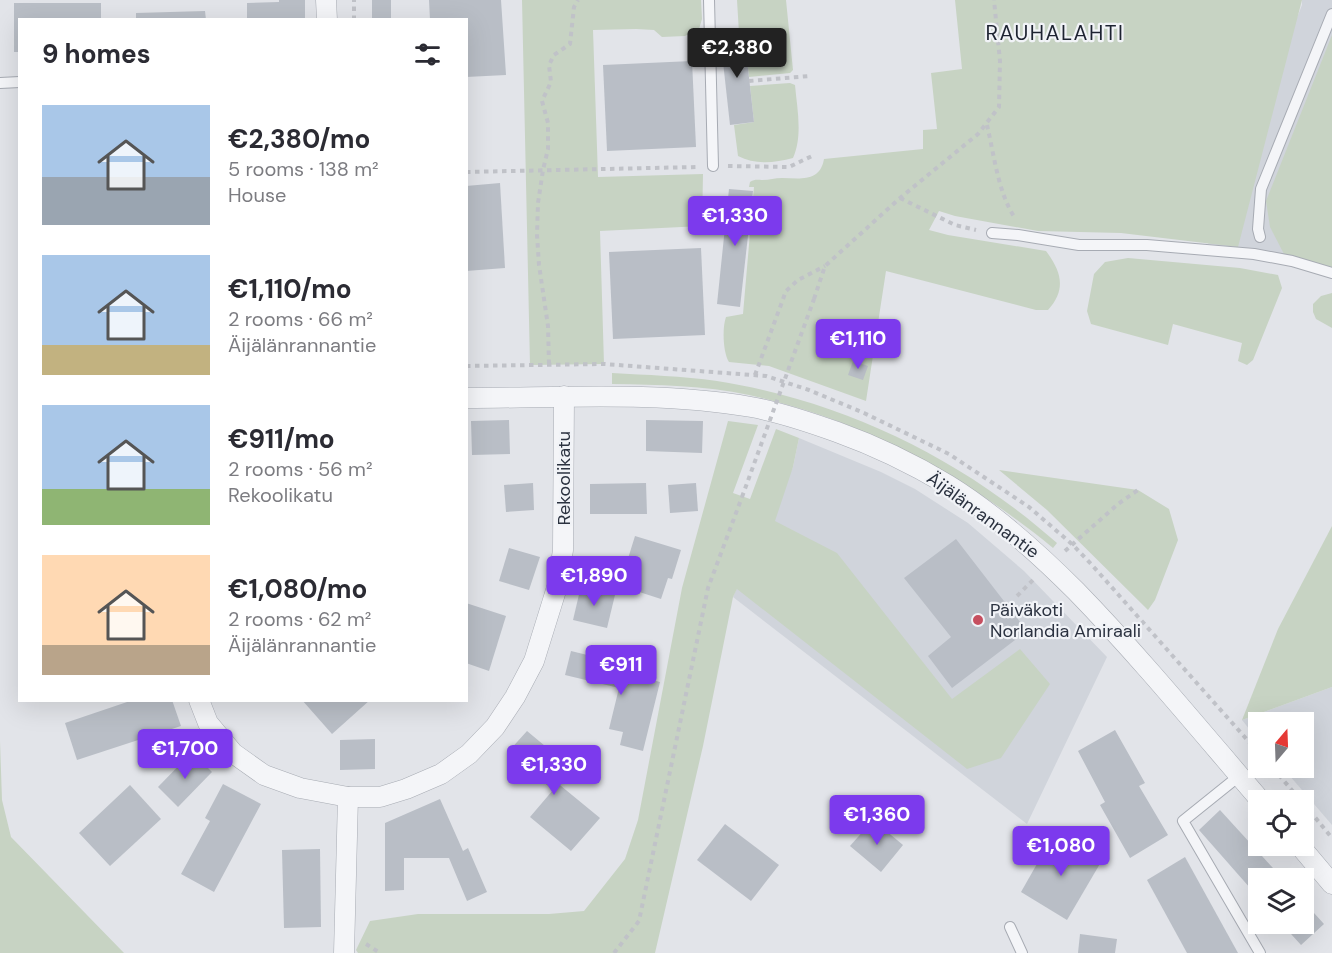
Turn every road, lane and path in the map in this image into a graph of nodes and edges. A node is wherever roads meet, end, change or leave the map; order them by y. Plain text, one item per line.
1 (326, 0) edge
2 (354, 0) edge
3 (578, 0) edge
4 (709, 0) edge
5 (994, 0) edge
6 (1332, 14) edge
7 (327, 18) edge
8 (354, 18) edge
9 (809, 76) dead end
10 (749, 81) dead end
11 (18, 82) edge
12 (0, 84) edge
13 (987, 124) junction
14 (812, 156) dead end
15 (713, 166) junction
16 (543, 170) junction
17 (468, 172) edge
18 (900, 198) junction
19 (992, 233) joint
20 (1028, 237) junction
21 (1260, 237) dead end
22 (825, 266) junction
23 (1332, 273) edge
24 (549, 364) dead end
25 (755, 375) dead end
26 (564, 396) junction
27 (468, 398) edge
28 (1138, 490) dead end
29 (1049, 564) junction
30 (200, 702) edge
31 (1239, 776) junction
32 (1281, 778) edge
33 (1251, 790) edge
34 (1291, 790) edge
35 (348, 797) junction
36 (1314, 816) edge
37 (1332, 838) edge
38 (1308, 856) edge
39 (1332, 884) edge
40 (1010, 927) dead end
41 (1260, 952) edge
42 (344, 953) edge
43 (614, 953) edge
44 (1022, 953) edge

1 - 7 street
2 - 8 path
3 - 16 path
4 - 15 lane
5 - 13 path
6 - 21 lane
9 - 10 path
11 - 12 lane
13 - 18 path
13 - 20 path
14 - 15 path
15 - 16 path
16 - 17 path
16 - 24 path
18 - 19 path
18 - 22 path
19 - 20 lane
20 - 23 lane
22 - 25 path
22 - 43 path, bridge
26 - 27 street, Äijälänrannantie
26 - 29 street, Äijälänrannantie
26 - 35 street, Rekoolikatu
28 - 29 path
29 - 31 street, Äijälänrannantie
30 - 35 street, Rekoolikatu
31 - 33 street, Äijälänrannantie
31 - 41 lane
32 - 34 path
35 - 42 street
36 - 37 path
38 - 39 street
40 - 44 lane

